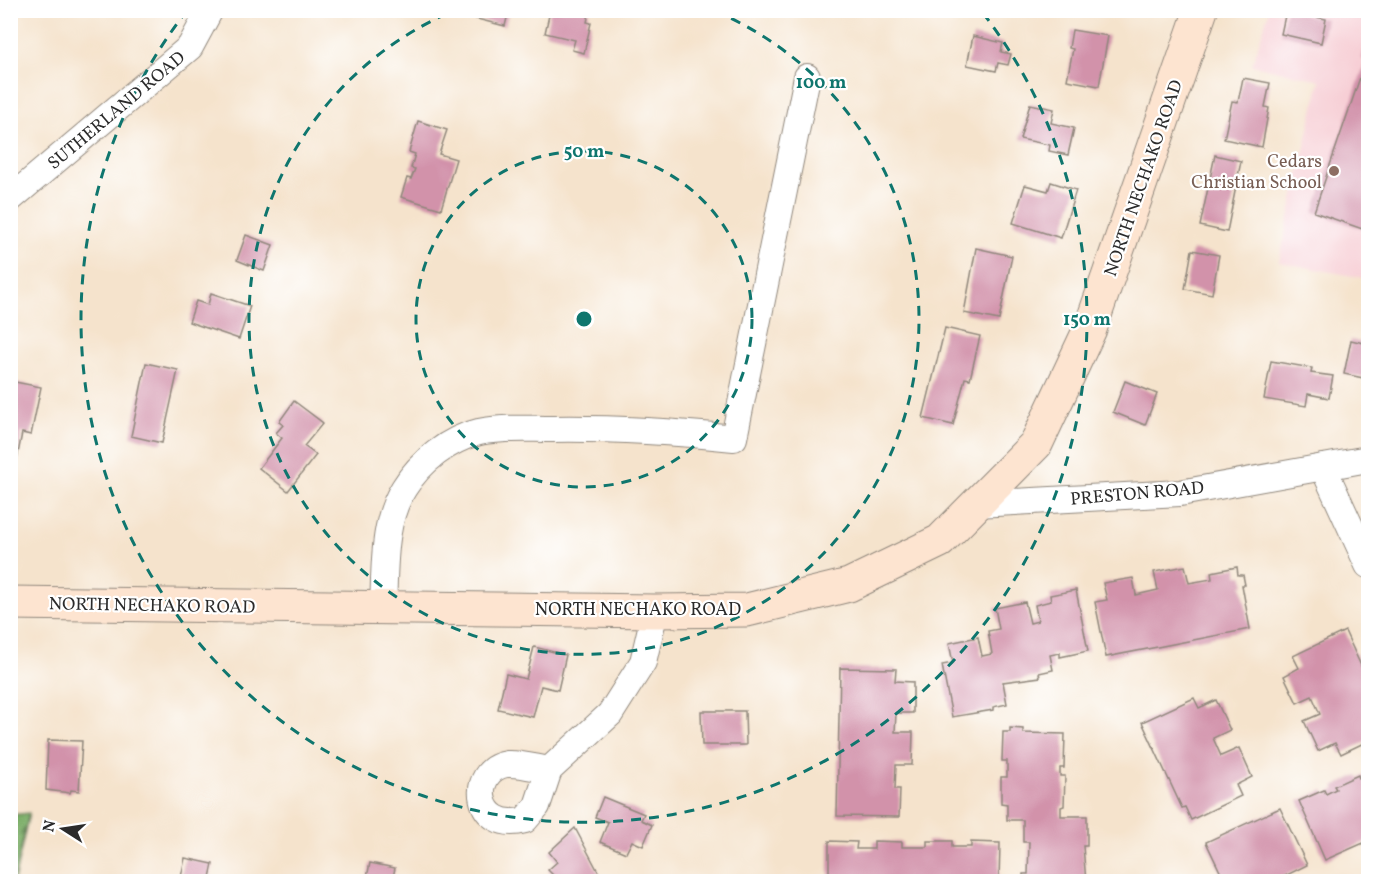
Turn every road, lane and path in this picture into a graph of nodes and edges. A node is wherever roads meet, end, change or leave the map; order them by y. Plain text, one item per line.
1 (210, 10) edge
2 (1201, 10) edge
3 (807, 78) dead end
4 (10, 199) edge
5 (1368, 459) edge
6 (1323, 467) junction
7 (976, 504) junction
8 (1368, 565) edge
9 (10, 603) edge
10 (383, 608) junction
11 (655, 611) junction
12 (549, 770) dead end

1 - 4 street, SUTHERLAND ROAD
2 - 7 main road, NORTH NECHAKO ROAD
3 - 10 street
5 - 6 street, PRESTON ROAD
6 - 7 street, PRESTON ROAD
6 - 8 street
7 - 11 main road, NORTH NECHAKO ROAD
9 - 10 main road, NORTH NECHAKO ROAD
10 - 11 main road, NORTH NECHAKO ROAD
11 - 12 street

